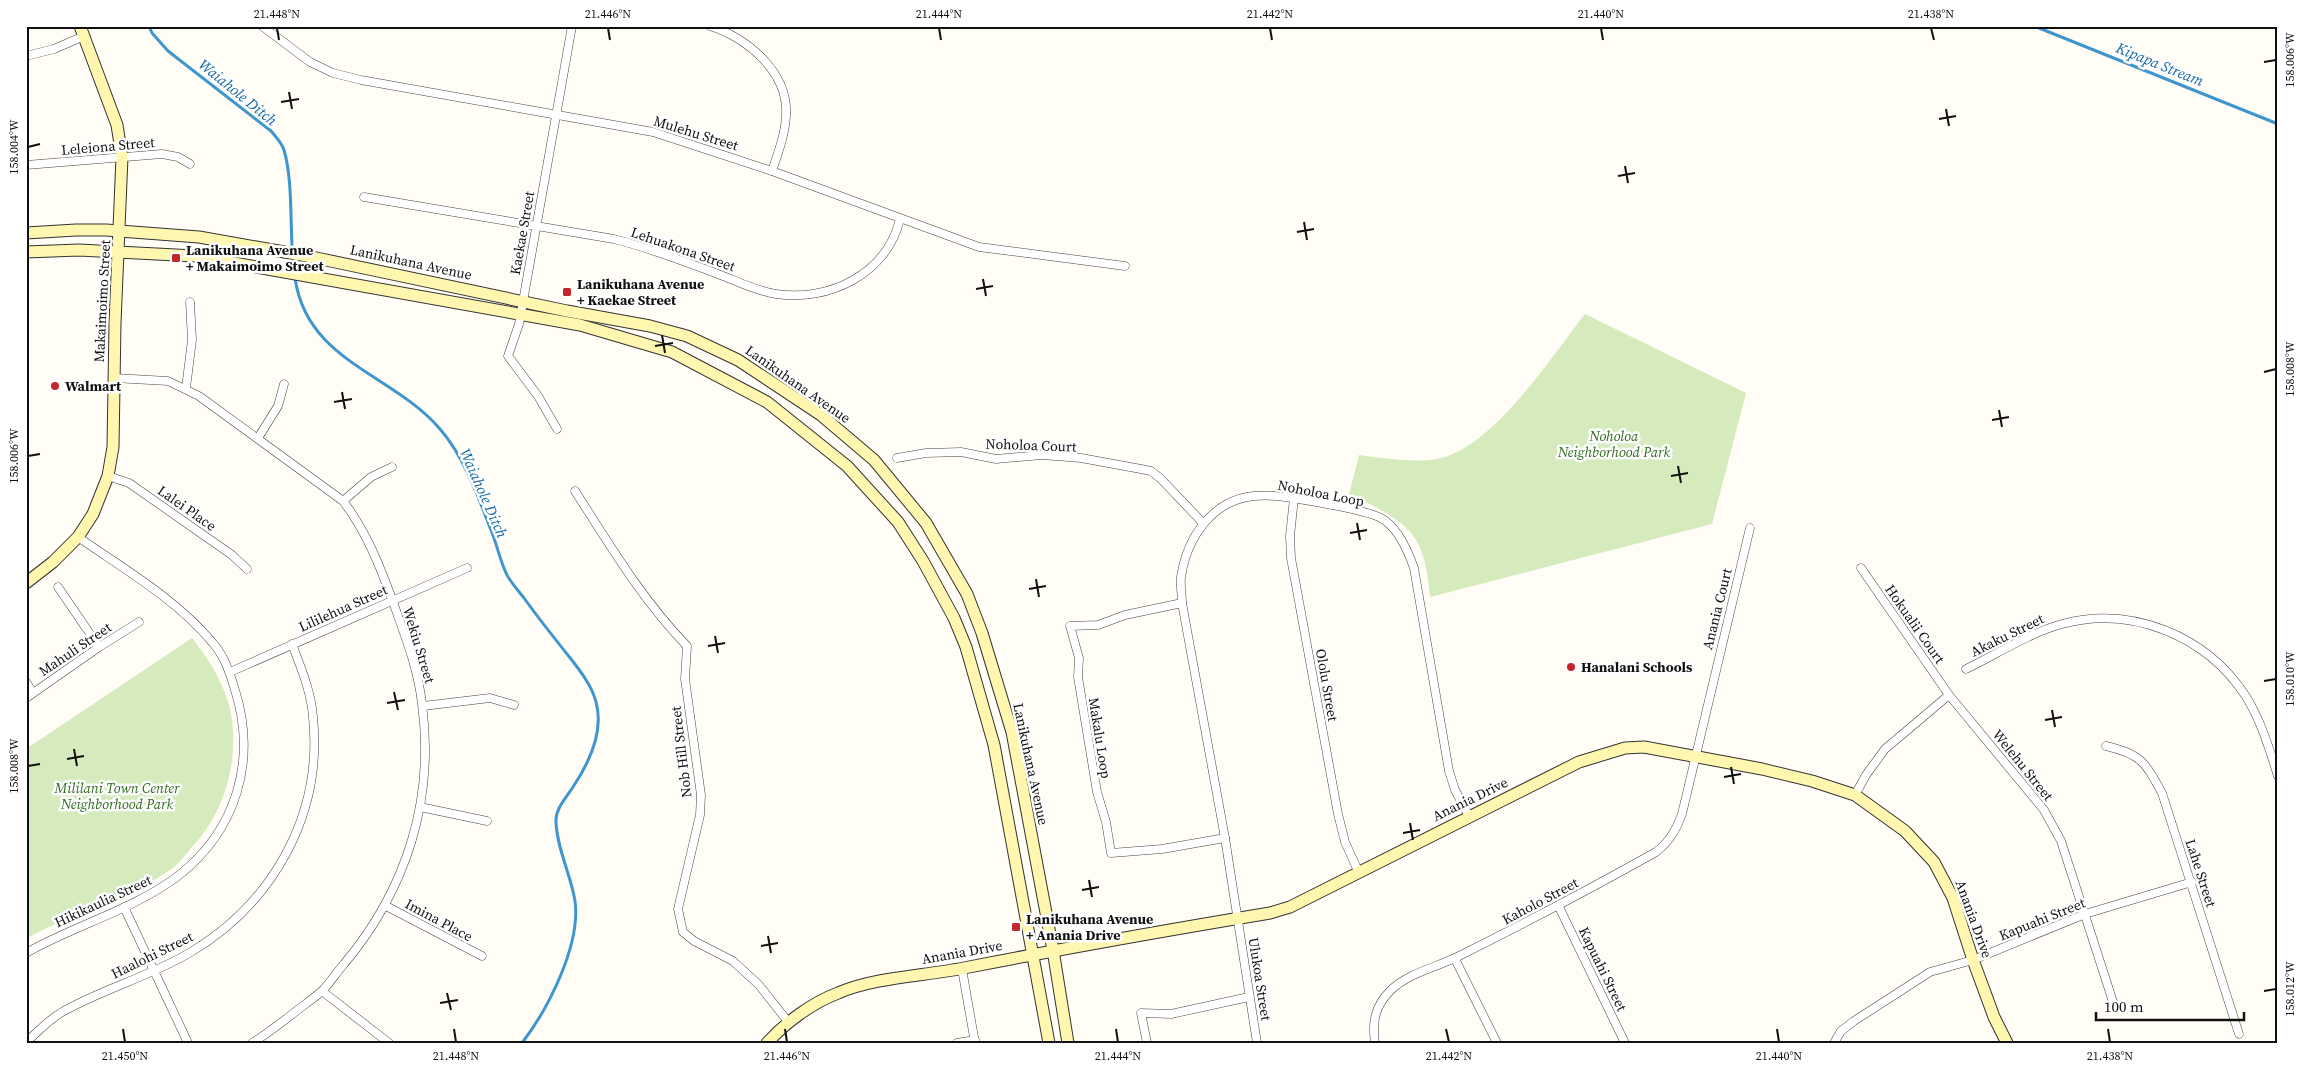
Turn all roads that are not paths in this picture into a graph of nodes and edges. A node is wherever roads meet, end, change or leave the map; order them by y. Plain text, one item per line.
1 (262, 26) edge
2 (572, 26) edge
3 (710, 26) edge
4 (82, 31) edge
5 (26, 56) edge
6 (557, 114) junction
7 (122, 157) junction
8 (190, 164) dead end
9 (26, 165) edge
10 (772, 171) junction
11 (364, 197) dead end
12 (900, 219) junction
13 (536, 226) junction
14 (120, 231) junction
15 (26, 233) edge
16 (118, 251) junction
17 (26, 252) edge
18 (1125, 266) dead end
19 (523, 301) junction
20 (190, 302) dead end
21 (521, 313) junction
22 (114, 378) junction
23 (284, 384) dead end
24 (186, 388) junction
25 (557, 429) dead end
26 (258, 438) junction
27 (897, 458) dead end
28 (392, 467) dead end
29 (108, 476) junction
30 (575, 491) dead end
31 (1294, 498) junction
32 (343, 500) junction
33 (1203, 523) junction
34 (1750, 528) dead end
35 (78, 537) junction
36 (467, 568) dead end
37 (1860, 568) dead end
38 (247, 569) dead end
39 (26, 583) edge
40 (58, 587) dead end
41 (392, 600) junction
42 (1182, 604) junction
43 (139, 622) dead end
44 (292, 644) junction
45 (99, 647) junction
46 (1966, 669) dead end
47 (230, 672) junction
48 (26, 682) edge
49 (30, 695) edge
50 (1949, 695) junction
51 (514, 704) dead end
52 (423, 706) junction
53 (2106, 746) dead end
54 (2274, 752) edge
55 (1695, 755) junction
56 (2278, 776) edge
57 (1855, 795) junction
58 (420, 807) junction
59 (1469, 816) junction
60 (487, 821) dead end
61 (1225, 838) junction
62 (1359, 873) junction
63 (2192, 882) junction
64 (386, 906) junction
65 (1559, 906) junction
66 (124, 907) junction
67 (2085, 914) junction
68 (1238, 918) junction
69 (1053, 950) junction
70 (26, 953) edge
71 (1032, 954) junction
72 (482, 956) dead end
73 (1455, 959) junction
74 (1973, 960) junction
75 (155, 969) junction
76 (962, 969) junction
77 (322, 990) junction
78 (1249, 997) junction
79 (2115, 1008) dead end
80 (790, 1022) junction
81 (2239, 1034) dead end
82 (975, 1041) edge
83 (26, 1042) edge
84 (188, 1043) edge
85 (252, 1043) edge
86 (389, 1043) edge
87 (767, 1043) edge
88 (957, 1043) edge
89 (1049, 1043) edge
90 (1068, 1043) edge
91 (1148, 1043) edge
92 (1257, 1043) edge
93 (1375, 1043) edge
94 (1497, 1043) edge
95 (1625, 1043) edge
96 (1834, 1043) edge
97 (2007, 1043) edge

1 - 6 street, Mulehu Street
2 - 6 street, Kaekae Street
3 - 10 street
4 - 5 street
4 - 7 main road, Makaimoimo Street
6 - 10 street, Mulehu Street
6 - 13 street, Kaekae Street
7 - 8 street, Leleiona Street
7 - 9 street, Leleiona Street
7 - 14 main road, Makaimoimo Street
10 - 12 street, Mulehu Street
11 - 13 street, Lehuakona Street
12 - 13 street, Lehuakona Street
12 - 18 street, Mulehu Street
13 - 19 street, Kaekae Street
14 - 15 main road, Lanikuhana Avenue
14 - 16 main road, Makaimoimo Street
14 - 19 main road, Lanikuhana Avenue
16 - 17 main road
16 - 21 main road
16 - 22 main road, Makaimoimo Street
19 - 21 street, Kaekae Street
19 - 69 main road, Lanikuhana Avenue
20 - 24 street
21 - 25 street, Kaekae Street
21 - 71 main road
22 - 24 street, Wekiu Street
22 - 29 main road, Makaimoimo Street
23 - 26 street
24 - 26 street, Wekiu Street
26 - 32 street, Wekiu Street
27 - 33 street, Noholoa Court
28 - 32 street
29 - 35 main road, Makaimoimo Street
29 - 38 street, Lalei Place
30 - 80 street, Nob Hill Street
31 - 33 street, Noholoa Loop
31 - 59 street, Noholoa Loop
31 - 62 street, Ololu Street
32 - 41 street, Wekiu Street
33 - 42 street, Noholoa Loop
34 - 55 street, Anania Court
35 - 39 main road, Makaimoimo Street
35 - 47 street, Hikikaulia Street
36 - 41 street, Lililehua Street
37 - 50 street, Hokualii Court
40 - 45 street
41 - 44 street, Lililehua Street
41 - 52 street, Wekiu Street
42 - 61 street, Noholoa Loop
42 - 61 street, Makalu Loop
43 - 45 street, Mahuli Street
44 - 47 street, Lililehua Street
44 - 75 street, Haalohi Street
45 - 49 street, Mahuli Street
46 - 54 street, Akaku Street
47 - 66 street, Hikikaulia Street
48 - 49 street
50 - 57 street
50 - 67 street, Welehu Street
51 - 52 street
52 - 58 street, Wekiu Street
53 - 63 street, Lahe Street
54 - 56 street, Akaku Street
55 - 57 main road, Anania Drive
55 - 59 main road, Anania Drive
55 - 65 street, Kaholo Street
57 - 74 main road, Anania Drive
58 - 60 street
58 - 64 street, Wekiu Street
59 - 62 main road, Anania Drive
61 - 68 street, Noholoa Loop
62 - 68 main road, Anania Drive
63 - 67 street, Kapuahi Street
63 - 81 street, Lahe Street
64 - 72 street, Imina Place
64 - 77 street, Wekiu Street
65 - 73 street, Kaholo Street
65 - 95 street, Kapuahi Street
66 - 70 street, Hikikaulia Street
66 - 75 street
67 - 74 street, Kapuahi Street
67 - 79 street, Welehu Street
68 - 69 main road, Anania Drive
68 - 78 street, Ulukoa Street
69 - 71 main road, Anania Drive
69 - 90 main road, Lanikuhana Avenue
71 - 76 main road, Anania Drive
71 - 89 main road
73 - 93 street, Kaholo Street
73 - 94 street
74 - 96 street, Kapuahi Street
74 - 97 main road, Anania Drive
75 - 83 street, Haalohi Street
75 - 84 street
76 - 80 main road, Anania Drive
76 - 82 street
77 - 85 street, Wekiu Street
77 - 86 street
78 - 91 street
78 - 92 street, Ulukoa Street
80 - 87 main road, Anania Drive
82 - 88 street

